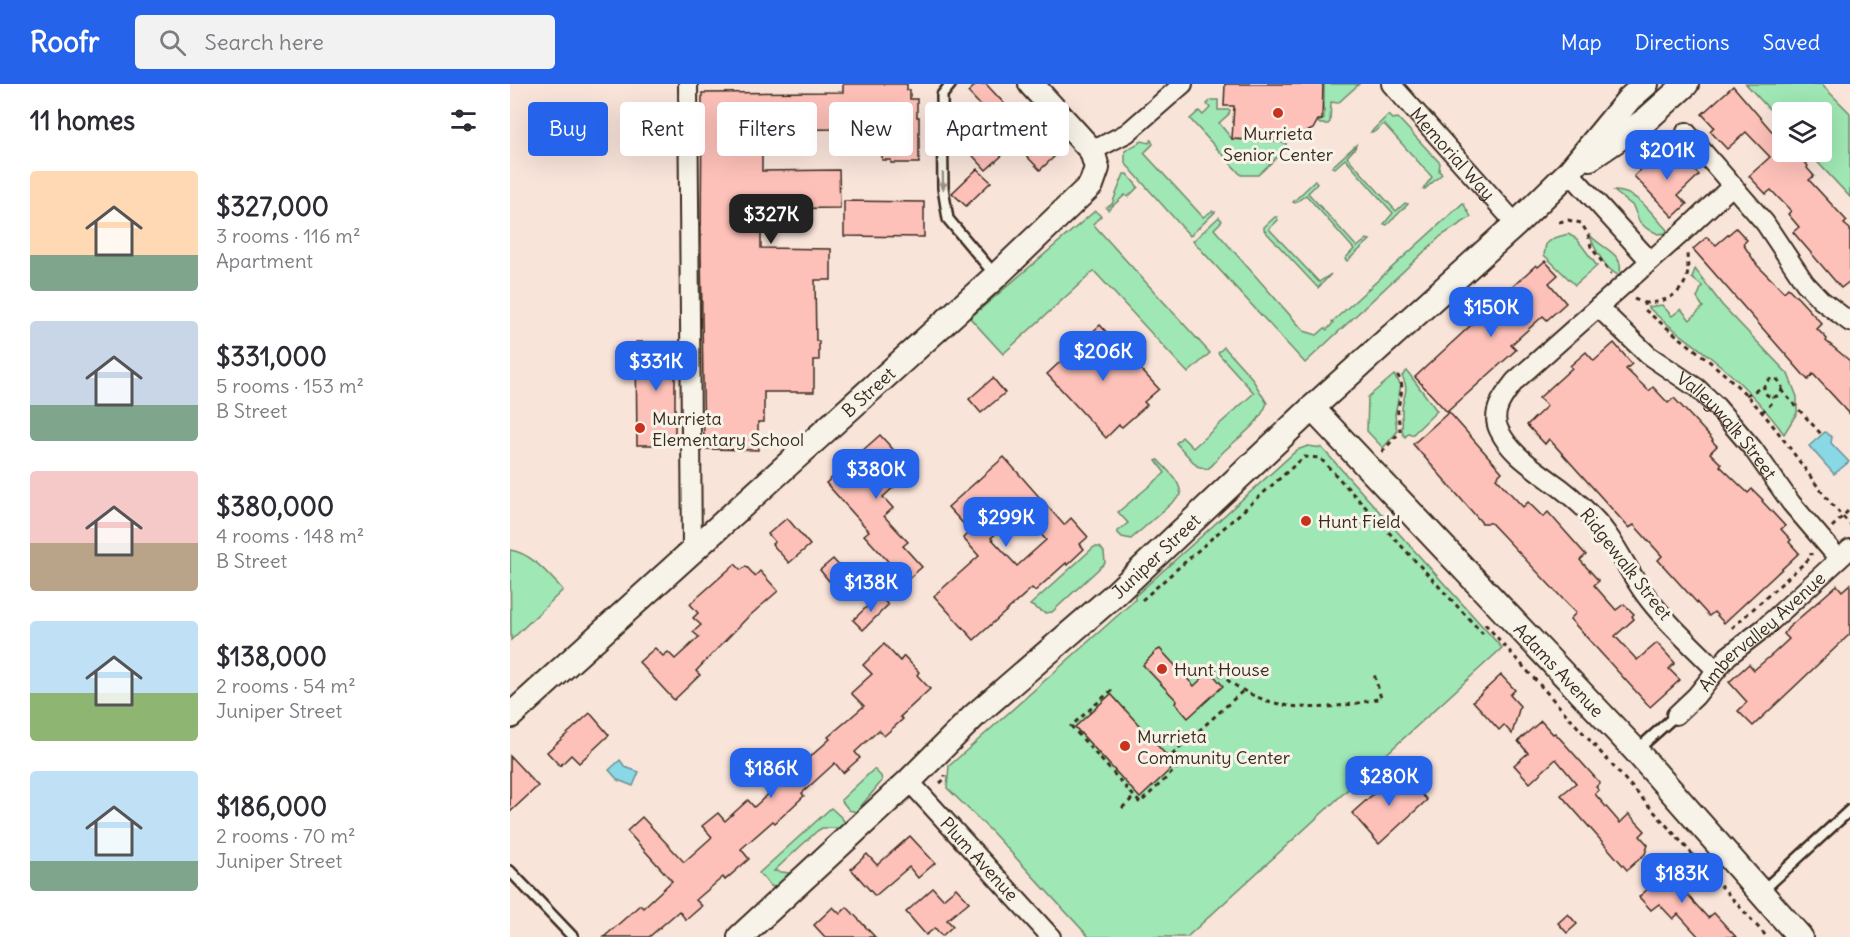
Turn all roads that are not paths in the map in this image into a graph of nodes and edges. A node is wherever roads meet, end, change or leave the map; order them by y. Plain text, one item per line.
1 (688, 84) edge
2 (951, 84) edge
3 (1030, 84) edge
4 (1183, 84) edge
5 (1391, 84) edge
6 (1646, 84) edge
7 (1686, 84) edge
8 (1686, 132) dead end
9 (1092, 151) junction
10 (1569, 172) junction
11 (1733, 185) junction
12 (1516, 224) junction
13 (1650, 261) junction
14 (996, 276) junction
15 (1598, 307) junction
16 (1850, 322) edge
17 (1312, 408) junction
18 (692, 550) junction
19 (1844, 554) edge
20 (1716, 670) junction
21 (1676, 715) joint
22 (510, 716) edge
23 (1636, 751) junction
24 (909, 781) junction
25 (1850, 810) edge
26 (510, 871) edge
27 (1761, 892) junction
28 (1796, 935) edge
29 (573, 937) edge
30 (740, 937) edge
31 (1051, 937) edge

1 - 18 street
2 -> 14 lane
3 - 9 street
4 - 9 street
5 - 12 street, Memorial Way
6 - 10 street, Juniper Street
7 - 10 street, Juniper Street
8 - 11 street
9 - 14 street, B Street
10 - 12 street, Juniper Street
10 - 13 street
11 - 13 street, Ridgewalk Street
11 - 16 street
12 - 17 street, Juniper Street
13 - 15 street, Ridgewalk Street
14 - 18 street, B Street
15 - 19 street, Valleywalk Street
15 - 20 street, Ridgewalk Street
17 - 23 street, Adams Avenue
17 - 24 street, Juniper Street
18 - 22 street, B Street
19 - 20 street, Ambervalley Avenue
20 - 21 street, Ambervalley Avenue
21 - 23 lane
23 - 27 street, Adams Avenue
24 - 30 street, Juniper Street
24 - 31 street, Plum Avenue
25 - 27 lane
26 - 29 lane
27 - 28 street, Adams Avenue

